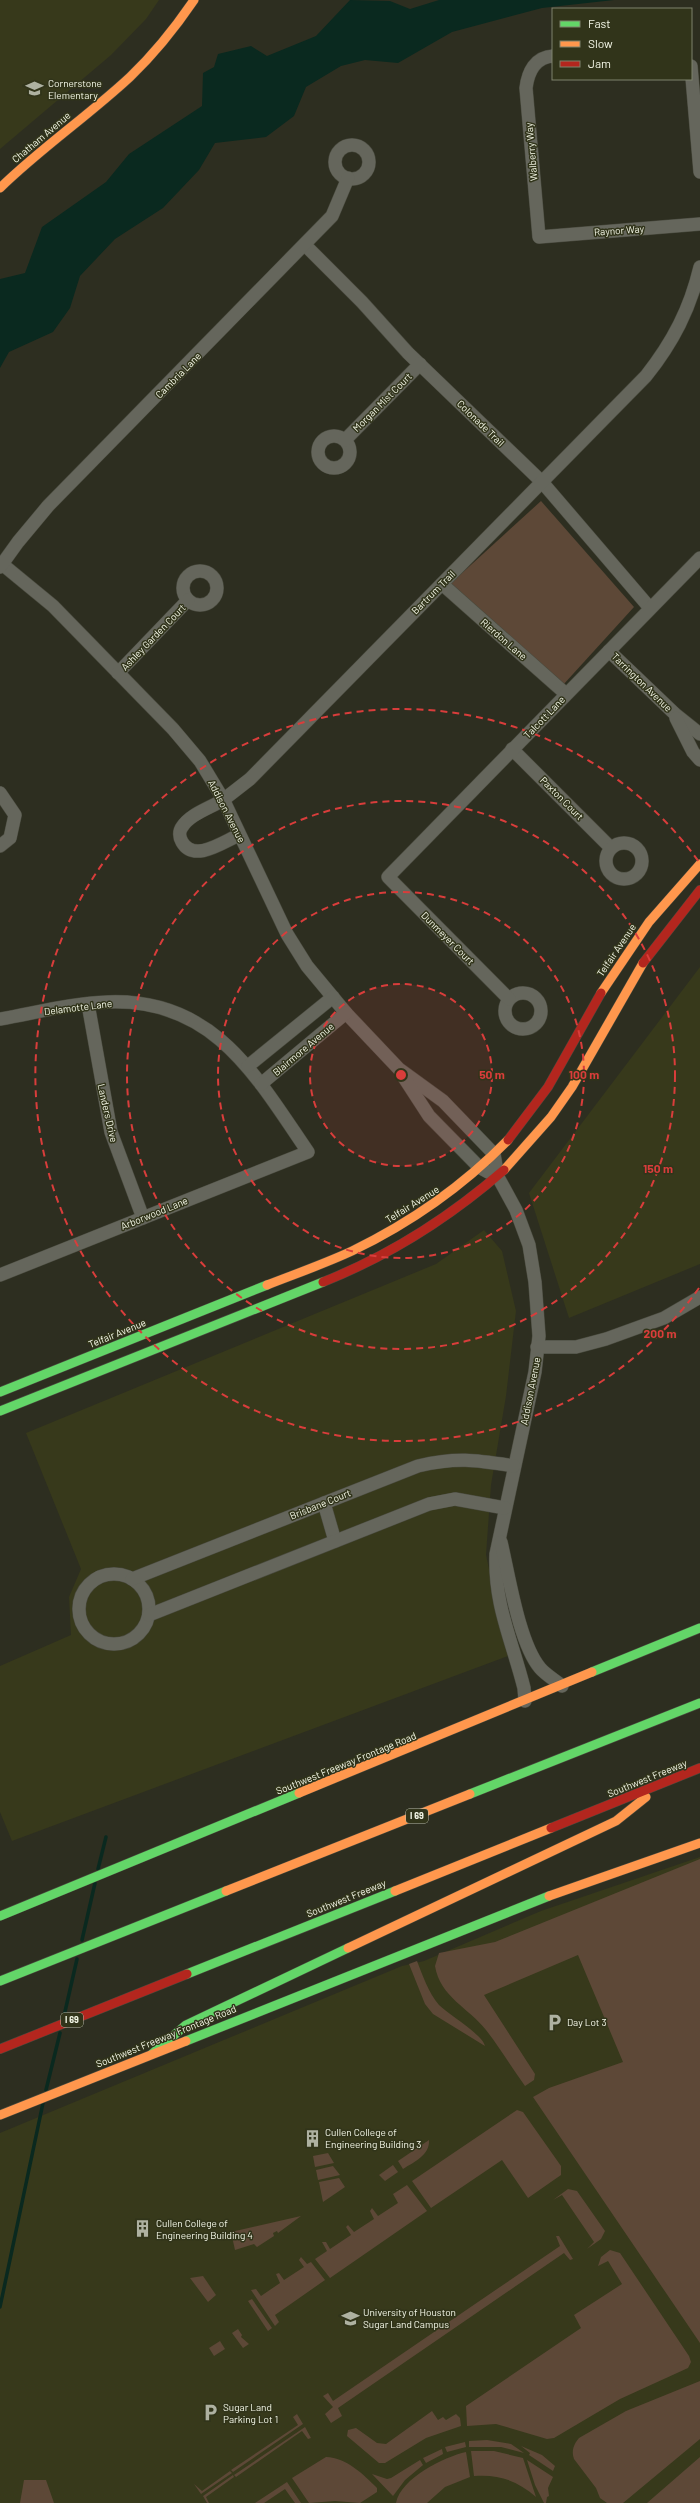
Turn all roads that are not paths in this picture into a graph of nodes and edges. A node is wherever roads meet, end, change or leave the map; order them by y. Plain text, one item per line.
1 (194, 0) edge
2 (552, 56) edge
3 (692, 78) edge
4 (700, 172) edge
5 (348, 178) dead end
6 (0, 188) edge
7 (700, 224) edge
8 (539, 237) joint
9 (305, 245) junction
10 (700, 267) edge
11 (420, 364) junction
12 (345, 440) dead end
13 (542, 482) junction
14 (698, 563) edge
15 (1, 566) edge
16 (442, 584) junction
17 (188, 600) dead end
18 (650, 608) junction
19 (609, 650) junction
20 (118, 673) junction
21 (566, 694) junction
22 (674, 714) junction
23 (700, 734) edge
24 (512, 749) junction
25 (700, 760) edge
26 (0, 793) edge
27 (223, 799) junction
28 (239, 835) junction
29 (0, 846) edge
30 (611, 848) dead end
31 (700, 864) edge
32 (388, 877) joint
33 (700, 890) edge
34 (333, 997) junction
35 (509, 998) dead end
36 (88, 1004) junction
37 (346, 1013) junction
38 (0, 1019) edge
39 (248, 1066) junction
40 (399, 1070) junction
41 (261, 1084) junction
42 (308, 1152) joint
43 (494, 1154) junction
44 (479, 1167) junction
45 (498, 1177) junction
46 (143, 1218) junction
47 (0, 1275) edge
48 (700, 1297) edge
49 (538, 1348) junction
50 (0, 1392) edge
51 (0, 1411) edge
52 (514, 1466) junction
53 (324, 1503) junction
54 (505, 1508) junction
55 (500, 1539) junction
56 (336, 1541) junction
57 (132, 1579) junction
58 (149, 1615) junction
59 (700, 1628) edge
60 (562, 1686) junction
61 (525, 1701) junction
62 (700, 1703) edge
63 (700, 1768) edge
64 (664, 1783) junction
65 (700, 1843) edge
66 (0, 1916) edge
67 (0, 1981) edge
68 (0, 2049) edge
69 (152, 2054) junction
70 (0, 2115) edge

1 - 6 main road, Chatham Avenue
2 - 8 street, Walberry Way
3 - 4 street
5 - 9 street, Cambria Lane
7 - 8 street, Raynor Way
9 - 11 street, Colonade Trail
9 - 15 street, Cambria Lane
10 - 13 street, Bartrum Trail
11 - 12 street, Morgan Mist Court
11 - 13 street, Colonade Trail
13 - 16 street, Bartrum Trail
13 - 18 street, Colonade Trail
14 - 18 street, Talcott Lane
15 - 20 street, Addison Avenue
16 - 21 street, Rierdon Lane
16 - 27 street, Bartrum Trail
17 - 20 street, Ashley Garden Court
18 - 19 street, Talcott Lane
19 - 21 street, Talcott Lane
19 - 22 street, Tarrington Avenue
20 - 27 street, Addison Avenue
21 - 24 street, Talcott Lane
22 - 23 street, Tarrington Avenue
22 - 25 street, Tarrington Avenue
24 - 30 street, Paxton Court
24 - 32 street, Talcott Lane
26 - 29 street
27 - 28 street, Addison Avenue
27 - 28 street, Bartrum Trail
28 - 34 street, Addison Avenue
31 - 43 main road, Telfair Avenue
32 - 35 street, Dunmeyer Court
33 - 45 main road
34 - 37 street, Addison Avenue
34 - 39 street, Blairmore Avenue
36 - 38 street, Delamotte Lane
36 - 39 street, Delamotte Lane
36 - 46 street, Landers Drive
37 - 40 street, Addison Avenue
37 - 41 street, Blairmore Avenue
39 - 41 street, Delamotte Lane
40 - 43 street, Addison Avenue
40 - 44 street, Addison Avenue
41 - 42 street, Delamotte Lane
42 - 46 street, Arborwood Lane
43 - 44 main road, Telfair Avenue
43 - 45 street, Addison Avenue
44 - 45 street, Addison Avenue
44 - 50 main road, Telfair Avenue
45 - 49 street, Addison Avenue
45 - 51 main road
46 - 47 street, Arborwood Lane
48 - 49 street
49 - 52 street, Addison Avenue
52 - 53 street, Brisbane Court
52 - 54 street, Addison Avenue
53 - 56 street
53 - 57 street, Brisbane Court
54 - 55 street, Addison Avenue
54 - 56 street
55 - 60 street, Addison Avenue
55 - 61 street, Addison Avenue
56 - 58 street
57 - 58 street
57 - 58 street
59 - 60 main road, Southwest Freeway Frontage Road
60 - 61 main road, Southwest Freeway Frontage Road
61 - 66 main road, Southwest Freeway Frontage Road
62 - 67 main road, I 69
63 - 64 main road, Southwest Freeway / I 69
64 - 68 main road, Southwest Freeway / I 69
64 - 69 main road
65 - 69 main road, Southwest Freeway Frontage Road
69 - 70 main road, Southwest Freeway Frontage Road

